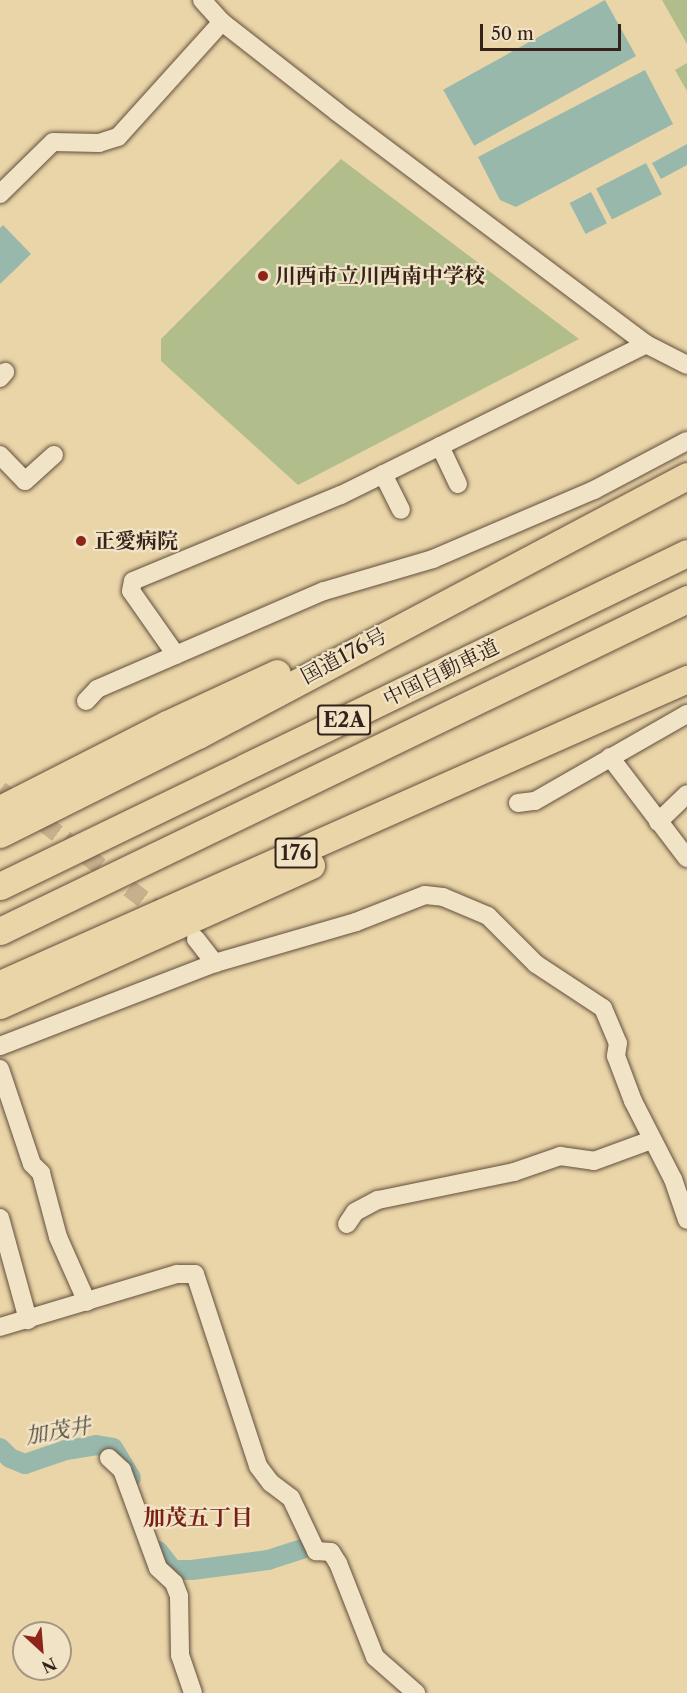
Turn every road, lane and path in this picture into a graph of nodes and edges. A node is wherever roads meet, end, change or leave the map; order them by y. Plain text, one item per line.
1 (202, 0) edge
2 (222, 22) junction
3 (0, 194) edge
4 (646, 344) junction
5 (687, 365) edge
6 (687, 441) edge
7 (440, 446) junction
8 (0, 455) edge
9 (54, 455) dead end
10 (383, 474) junction
11 (687, 476) edge
12 (458, 484) dead end
13 (401, 510) dead end
14 (687, 553) edge
15 (516, 564) junction
16 (687, 599) edge
17 (176, 655) junction
18 (687, 679) edge
19 (86, 701) dead end
20 (687, 714) edge
21 (594, 723) junction
22 (610, 757) junction
23 (687, 794) edge
24 (518, 803) dead end
25 (0, 809) edge
26 (658, 822) junction
27 (0, 834) edge
28 (687, 858) edge
29 (422, 882) dead end
30 (0, 886) edge
31 (405, 905) junction
32 (0, 931) edge
33 (196, 939) dead end
34 (215, 963) junction
35 (0, 984) edge
36 (0, 1005) edge
37 (0, 1046) edge
38 (0, 1069) edge
39 (651, 1140) junction
40 (0, 1218) edge
41 (687, 1220) edge
42 (347, 1224) dead end
43 (3, 1243) edge
44 (87, 1302) junction
45 (28, 1320) junction
46 (0, 1327) edge
47 (109, 1458) dead end
48 (193, 1693) edge
49 (416, 1693) edge

1 - 2 street
2 - 3 street
2 - 4 street
4 - 5 street
4 - 7 street
6 - 17 street
7 - 10 street
7 - 12 street
8 - 9 street
10 - 13 street
10 - 17 street
11 - 15 highway, 国道176号
14 - 30 highway, 中国自動車道 / E2A
15 - 25 highway
15 - 27 highway, 国道176号
16 - 32 highway, 中国自動車道 / E2A
17 - 19 street
18 - 21 highway, 176
20 - 22 street
21 - 35 highway, 176
21 - 36 highway
22 - 24 street
22 - 26 street
23 - 26 street
26 - 28 street
29 - 31 street
31 - 34 street
31 - 39 street
33 - 34 street
34 - 37 street
38 - 44 street
39 - 41 street
39 - 42 street
40 - 43 street
43 - 45 street
44 - 45 street
44 - 49 street
45 - 46 street
47 - 48 street

